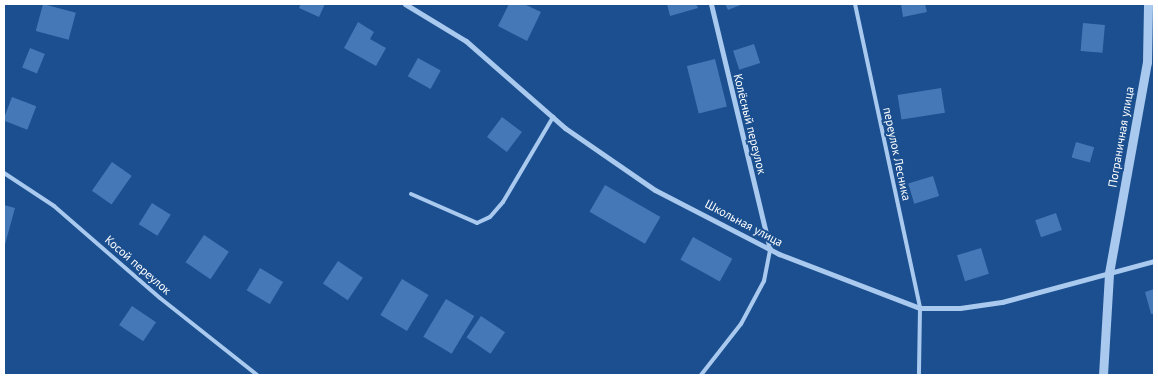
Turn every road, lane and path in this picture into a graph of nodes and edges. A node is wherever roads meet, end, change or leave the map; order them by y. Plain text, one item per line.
1 (404, 4) edge
2 (711, 4) edge
3 (855, 4) edge
4 (1148, 4) edge
5 (553, 117) junction
6 (4, 173) edge
7 (410, 194) dead end
8 (770, 249) junction
9 (1154, 261) edge
10 (1109, 273) junction
11 (920, 308) junction
12 (257, 375) edge
13 (701, 375) edge
14 (919, 375) edge
15 (1103, 375) edge

1 - 5 street, Школьная улица
2 - 8 street, Колёсный переулок
3 - 11 lane, переулок Лесника
4 - 10 street, Пограничная улица
5 - 7 lane
5 - 8 street, Школьная улица
6 - 12 lane, Косой переулок
8 - 11 street, Школьная улица
8 - 13 lane
9 - 10 street, Школьная улица
10 - 11 street, Школьная улица
10 - 15 street, Пограничная улица
11 - 14 lane, переулок Лесника

